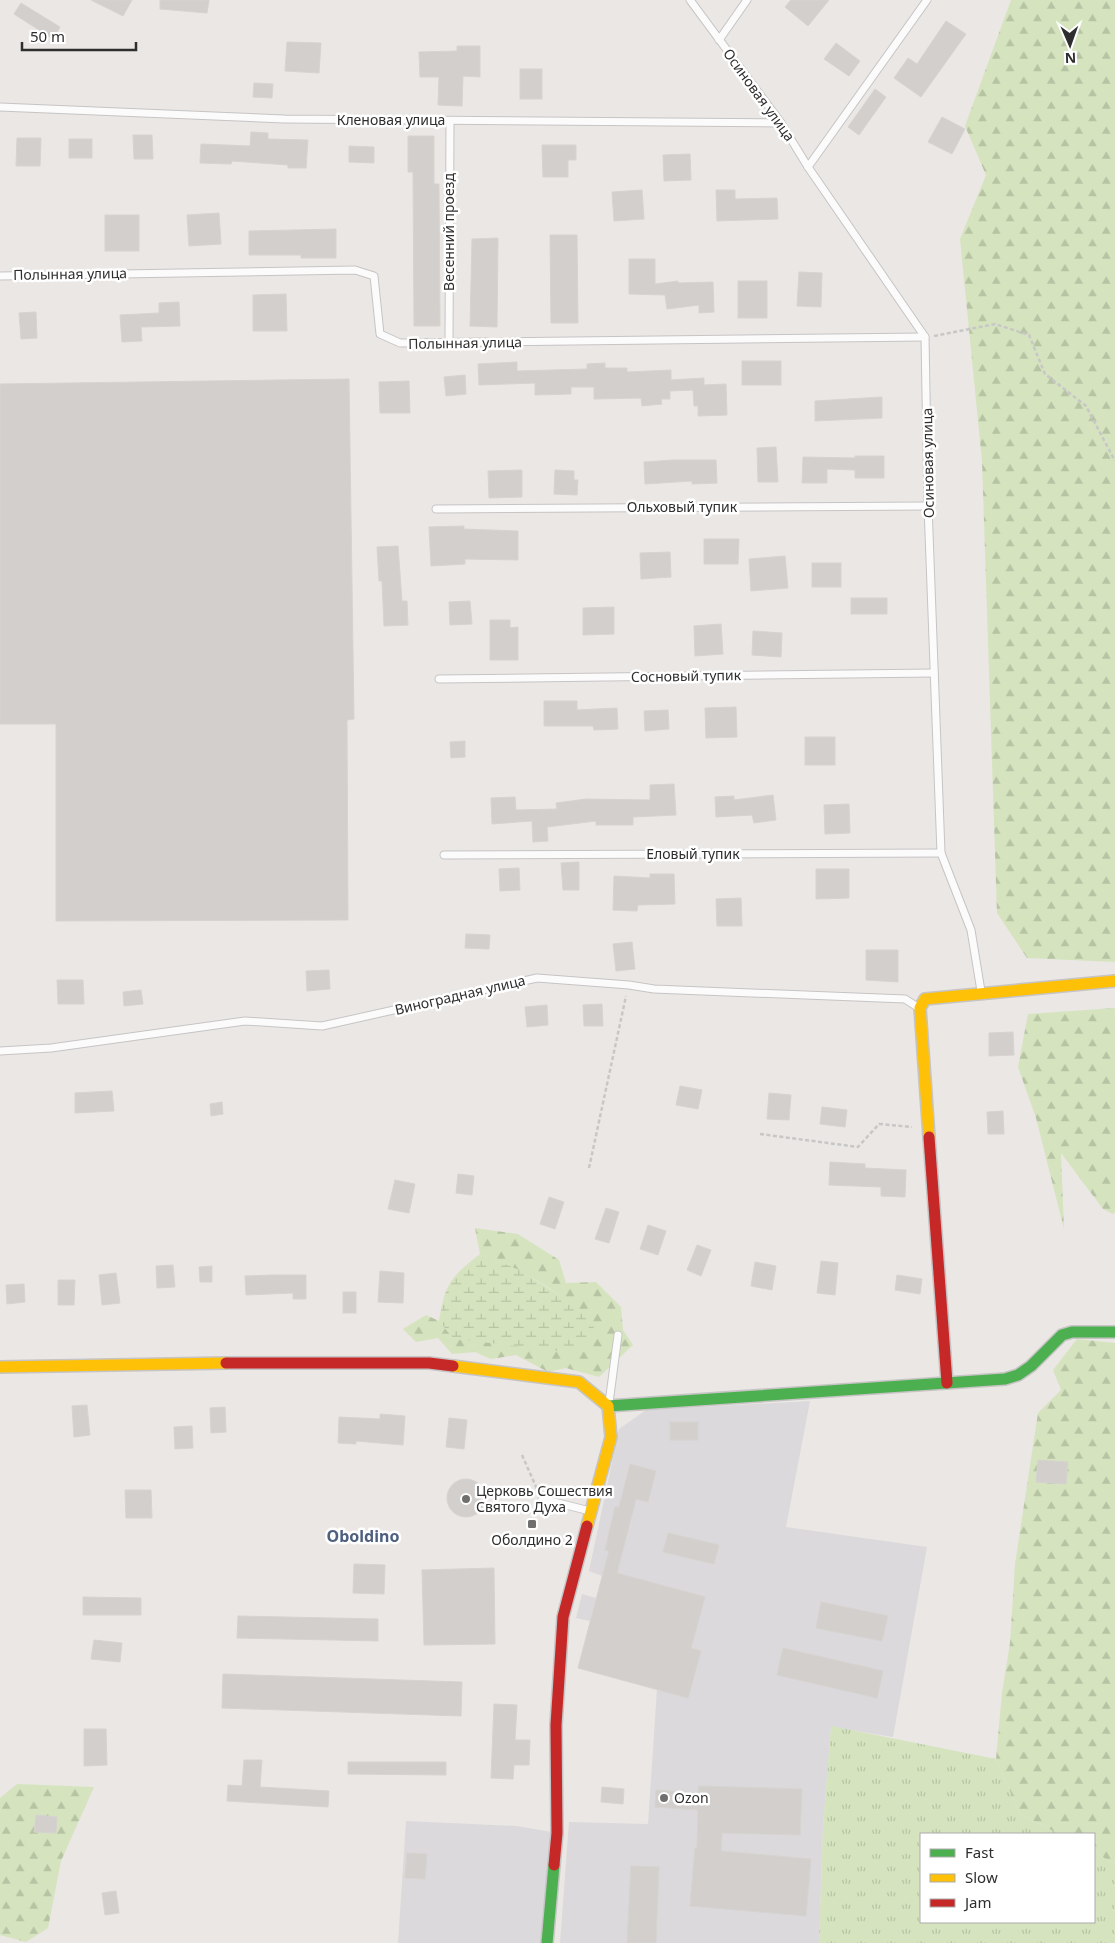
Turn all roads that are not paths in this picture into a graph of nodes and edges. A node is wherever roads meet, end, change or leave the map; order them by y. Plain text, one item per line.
1 (690, 0) edge
2 (747, 0) edge
3 (927, 0) edge
4 (719, 40) junction
5 (0, 107) edge
6 (450, 121) junction
7 (782, 123) junction
8 (808, 167) junction
9 (0, 276) edge
10 (925, 337) junction
11 (449, 343) junction
12 (928, 506) junction
13 (436, 508) dead end
14 (934, 673) junction
15 (439, 679) dead end
16 (941, 853) junction
17 (444, 855) dead end
18 (1115, 982) edge
19 (982, 993) junction
20 (920, 1008) junction
21 (0, 1052) edge
22 (1115, 1332) edge
23 (618, 1335) dead end
24 (0, 1367) edge
25 (948, 1383) junction
26 (608, 1406) junction
27 (542, 1499) road end
28 (592, 1512) junction
29 (547, 1943) edge

1 - 4 lane, Осиновая улица
2 - 4 lane
3 - 8 lane
4 - 7 lane, Осиновая улица
5 - 6 lane, Кленовая улица
6 - 7 lane, Кленовая улица
6 - 11 lane, Весенний проезд
7 - 8 lane, Осиновая улица
8 - 10 lane, Осиновая улица
9 - 11 lane, Полынная улица
10 - 11 lane, Полынная улица
10 - 12 lane, Осиновая улица
12 - 13 lane, Ольховый тупик
12 - 14 lane, Осиновая улица
14 - 15 lane, Сосновый тупик
14 - 16 lane, Осиновая улица
16 - 17 lane, Еловый тупик
16 - 19 lane, Осиновая улица
18 - 19 street
19 - 20 street
20 - 21 lane, Виноградная улица
20 - 25 street
22 - 25 street
23 - 26 lane
24 - 26 street
25 - 26 street
26 - 28 street
27 - 28 lane
28 - 29 street

